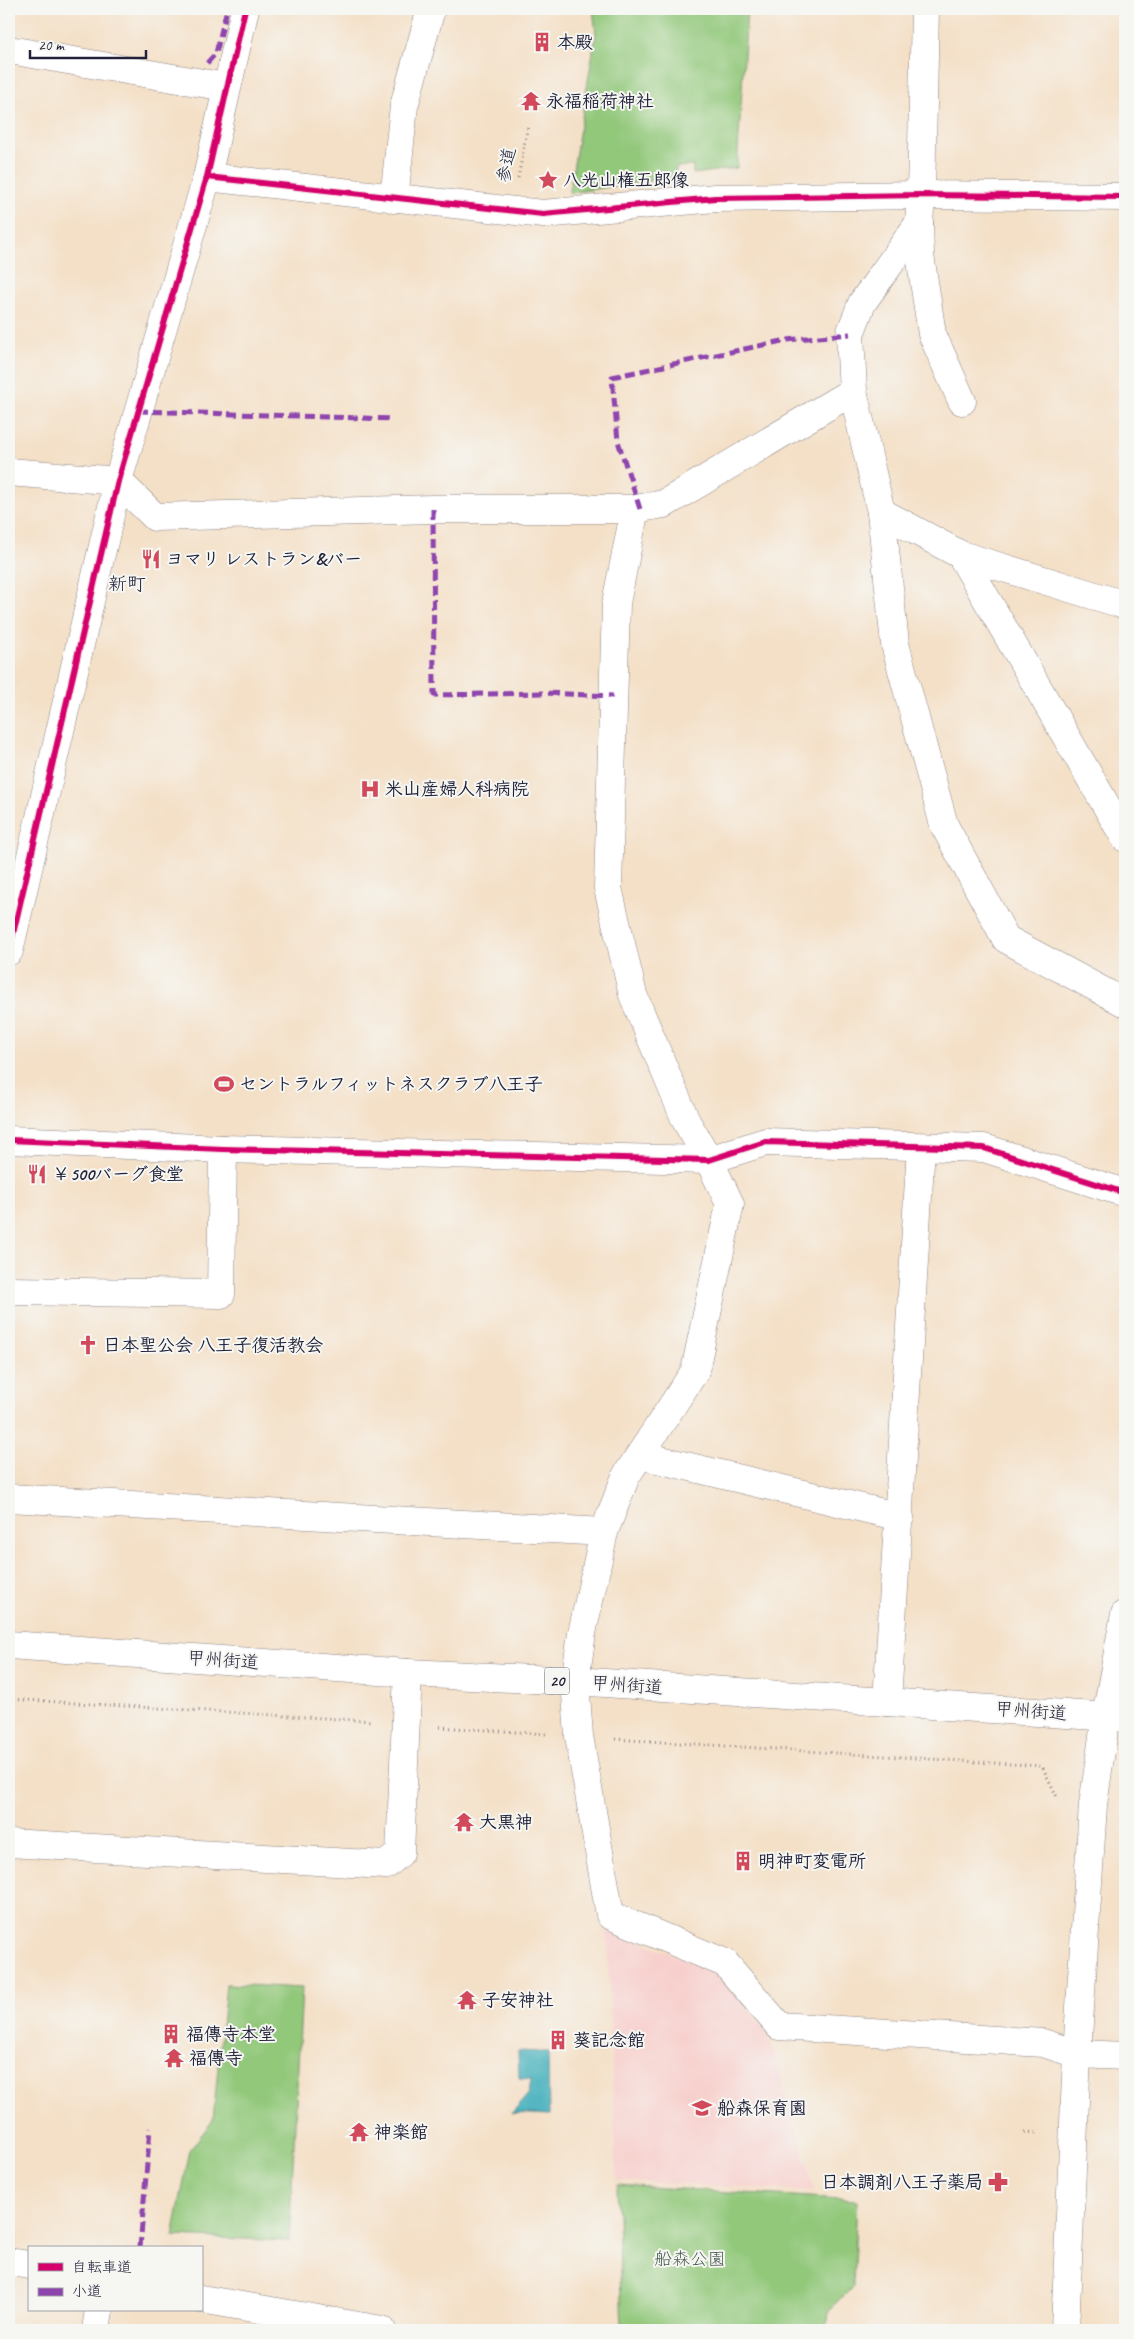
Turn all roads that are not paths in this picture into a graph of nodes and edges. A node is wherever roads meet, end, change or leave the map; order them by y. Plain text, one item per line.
1 (245, 9) edge
2 (431, 9) edge
3 (925, 9) edge
4 (9, 50) edge
5 (226, 87) junction
6 (207, 177) junction
7 (921, 195) junction
8 (1125, 196) edge
9 (394, 199) junction
10 (919, 223) junction
11 (852, 391) junction
12 (962, 401) dead end
13 (9, 472) edge
14 (118, 481) junction
15 (635, 510) junction
16 (881, 512) junction
17 (961, 555) junction
18 (1125, 605) edge
19 (1125, 838) edge
20 (9, 951) edge
21 (1125, 1003) edge
22 (9, 1140) edge
23 (921, 1147) junction
24 (223, 1149) junction
25 (709, 1160) junction
26 (1125, 1193) edge
27 (9, 1291) edge
28 (640, 1455) junction
29 (9, 1498) edge
30 (900, 1517) junction
31 (604, 1532) junction
32 (1125, 1614) edge
33 (9, 1645) edge
34 (408, 1673) junction
35 (575, 1682) junction
36 (887, 1702) junction
37 (1115, 1717) edge
38 (9, 1843) edge
39 (1077, 2054) junction
40 (1125, 2056) edge
41 (9, 2262) edge
42 (28, 2265) edge
43 (202, 2299) edge
44 (98, 2312) edge
45 (96, 2330) edge
46 (382, 2330) edge
47 (1065, 2330) edge

1 - 5 main road
2 - 9 main road
3 - 7 main road
4 - 5 main road
5 - 6 main road
6 - 9 main road
6 - 14 main road
7 - 8 main road
7 - 9 main road
7 - 10 main road
10 - 11 main road
10 - 12 main road
11 - 15 main road
11 - 16 main road
13 - 14 main road
14 - 15 main road
14 - 20 main road
15 - 25 main road
16 - 17 main road
16 - 21 main road
17 - 18 main road
17 - 19 main road
22 - 24 main road
23 - 25 main road
23 - 26 main road
23 - 30 main road
24 - 25 main road
24 - 27 main road
25 - 28 main road
28 - 30 main road
28 - 31 main road
29 - 31 main road
30 - 36 main road
31 - 35 main road
32 - 37 main road
33 - 34 main road, 甲州街道 / 20
34 - 35 main road, 甲州街道 / 20
34 - 38 main road
35 - 36 main road, 甲州街道 / 20
35 - 39 main road
36 - 37 main road, 甲州街道 / 20
37 - 39 main road
39 - 40 main road
39 - 47 main road
41 - 42 main road
43 - 46 main road
44 - 45 main road

